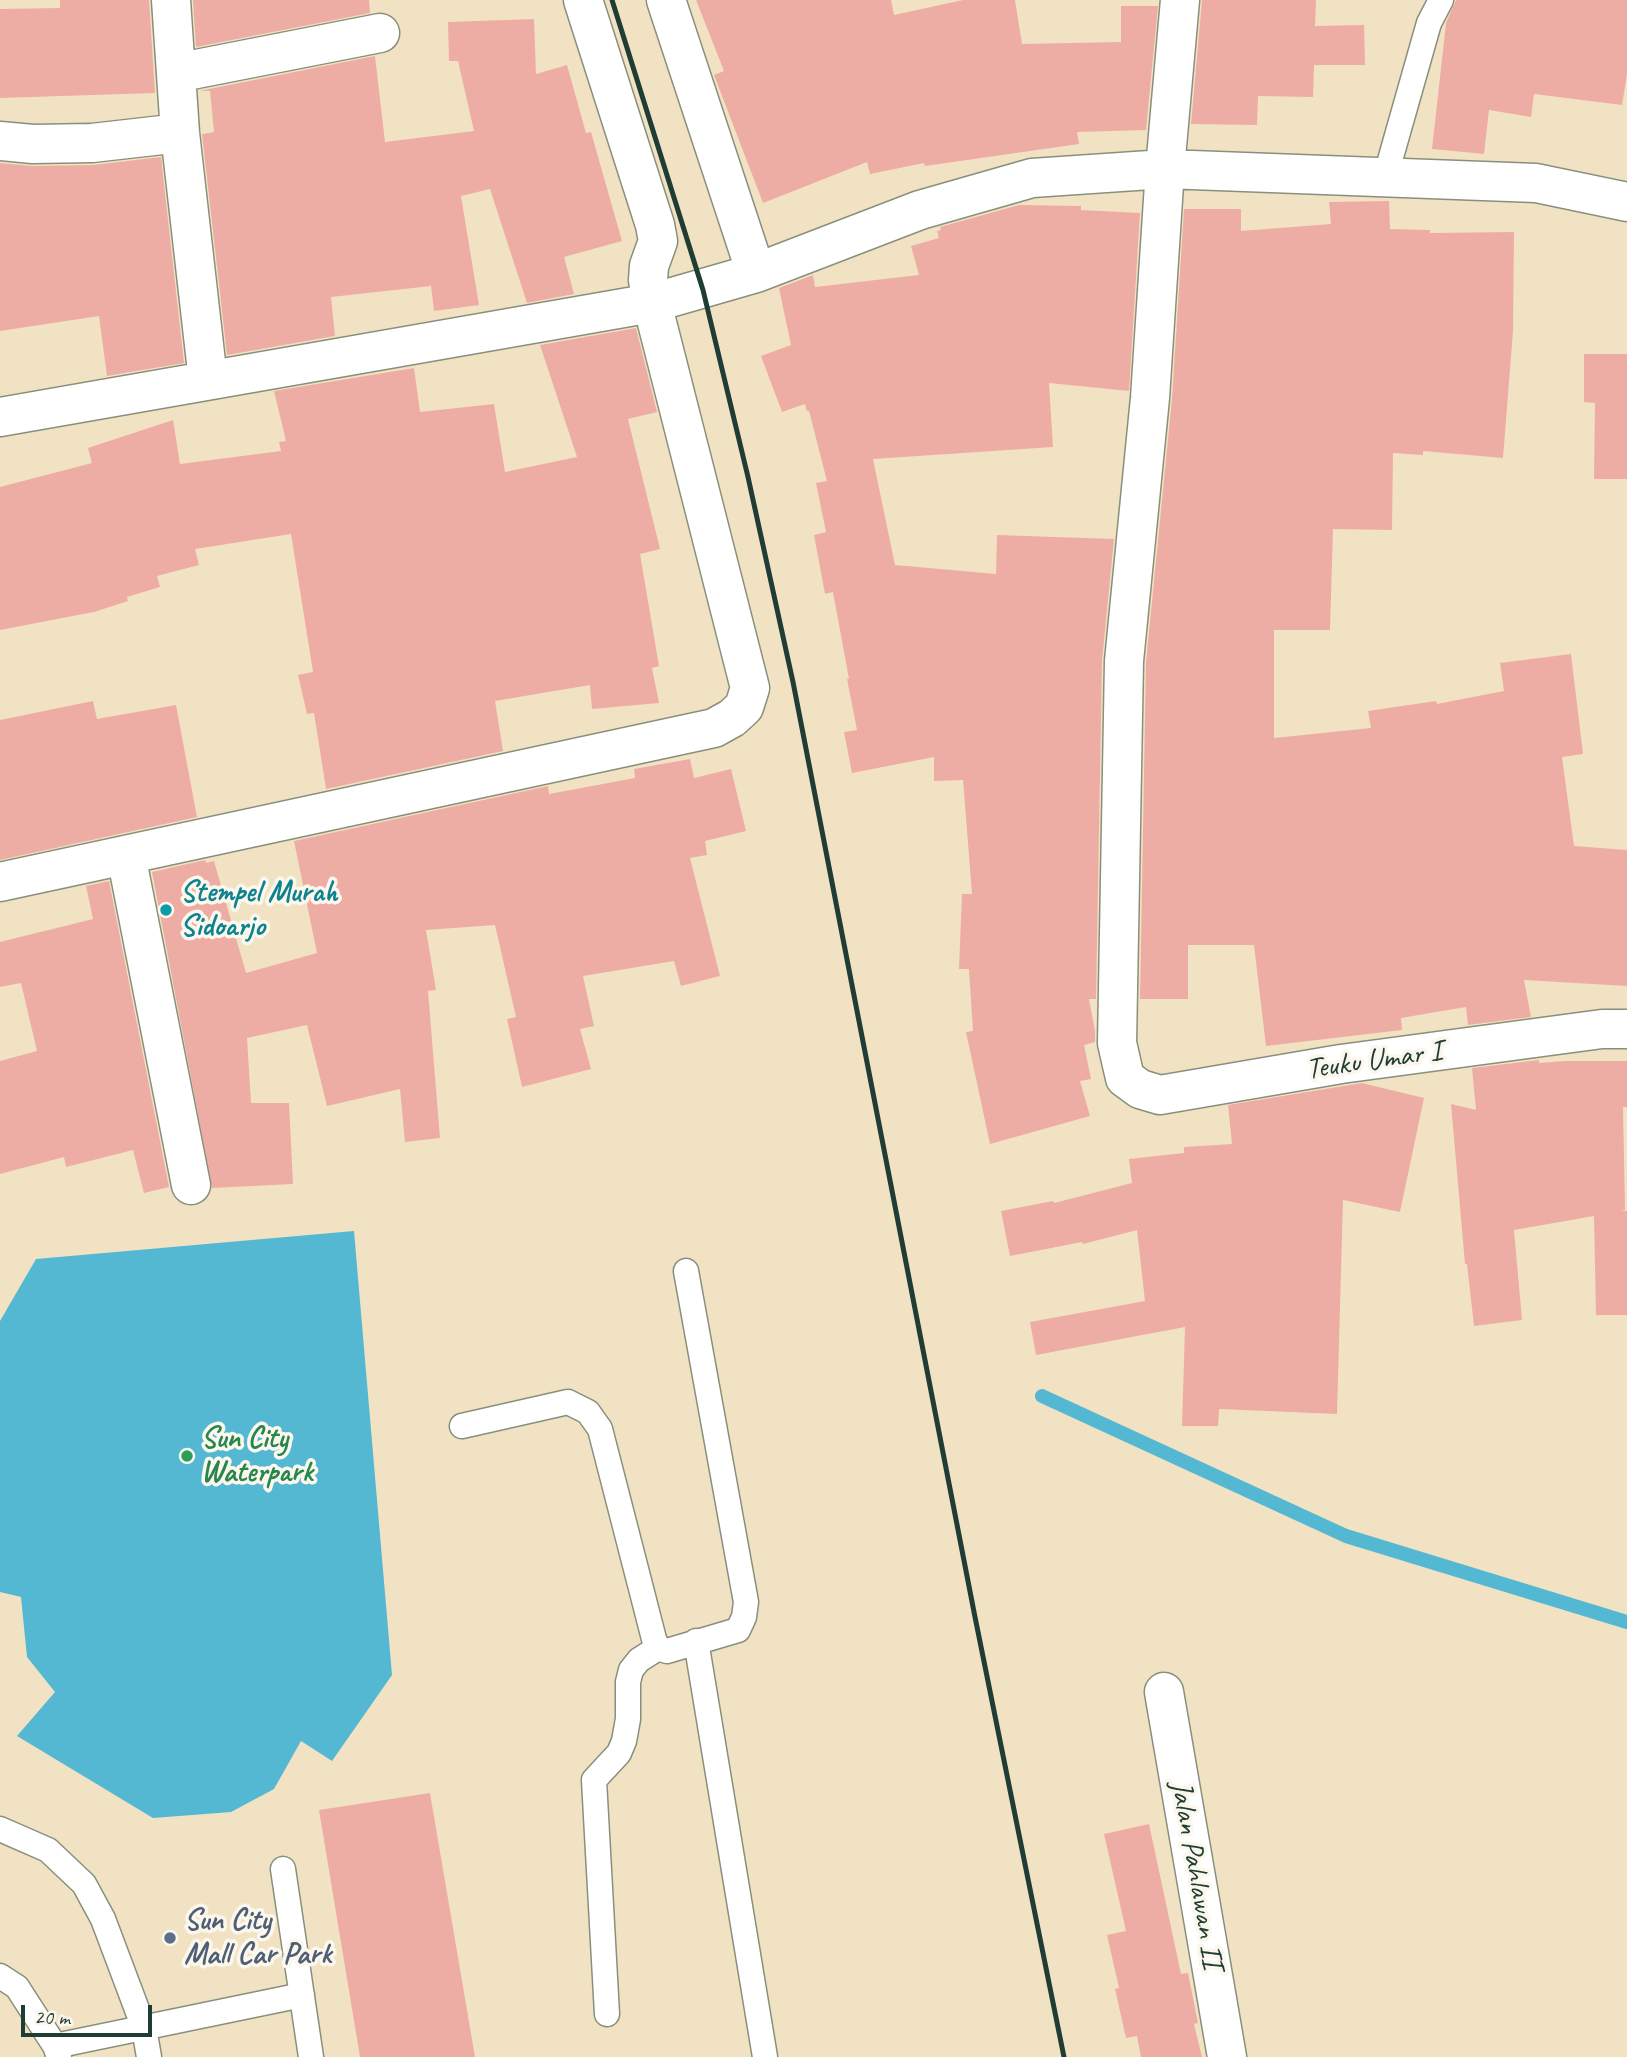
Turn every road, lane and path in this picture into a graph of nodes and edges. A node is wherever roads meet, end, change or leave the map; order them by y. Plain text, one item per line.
1 (171, 0) edge
2 (583, 0) edge
3 (666, 0) edge
4 (1180, 0) edge
5 (1441, 0) edge
6 (380, 33) dead end
7 (176, 73) junction
8 (180, 133) junction
9 (0, 141) edge
10 (1165, 169) junction
11 (1385, 178) junction
12 (1627, 202) edge
13 (757, 273) junction
14 (652, 303) junction
15 (208, 380) junction
16 (0, 417) edge
17 (126, 855) junction
18 (0, 882) edge
19 (1627, 1029) edge
20 (191, 1185) dead end
21 (686, 1271) dead end
22 (461, 1426) dead end
23 (696, 1642) junction
24 (658, 1648) junction
25 (1164, 1692) dead end
26 (0, 1829) edge
27 (283, 1869) dead end
28 (0, 1976) edge
29 (302, 1995) junction
30 (607, 2014) dead end
31 (144, 2028) junction
32 (57, 2052) edge
33 (149, 2057) edge
34 (311, 2057) edge
35 (765, 2057) edge
36 (1227, 2057) edge

1 - 7 street
2 - 14 street
3 - 13 street
4 - 10 street
5 - 11 lane
6 - 7 street
7 - 8 street
8 - 9 street
8 - 15 street
10 - 11 street
10 - 13 street
10 - 19 street, Teuku Umar I
11 - 12 street
13 - 14 street
14 - 15 street
14 - 17 street
15 - 16 street
17 - 18 street
17 - 20 street
21 - 23 lane
22 - 24 lane
23 - 24 lane
23 - 35 lane
24 - 30 lane
25 - 36 street, Jalan Pahlawan II
26 - 31 lane
27 - 29 lane
28 - 32 lane
29 - 31 lane
29 - 34 lane
31 - 32 lane
31 - 33 lane

